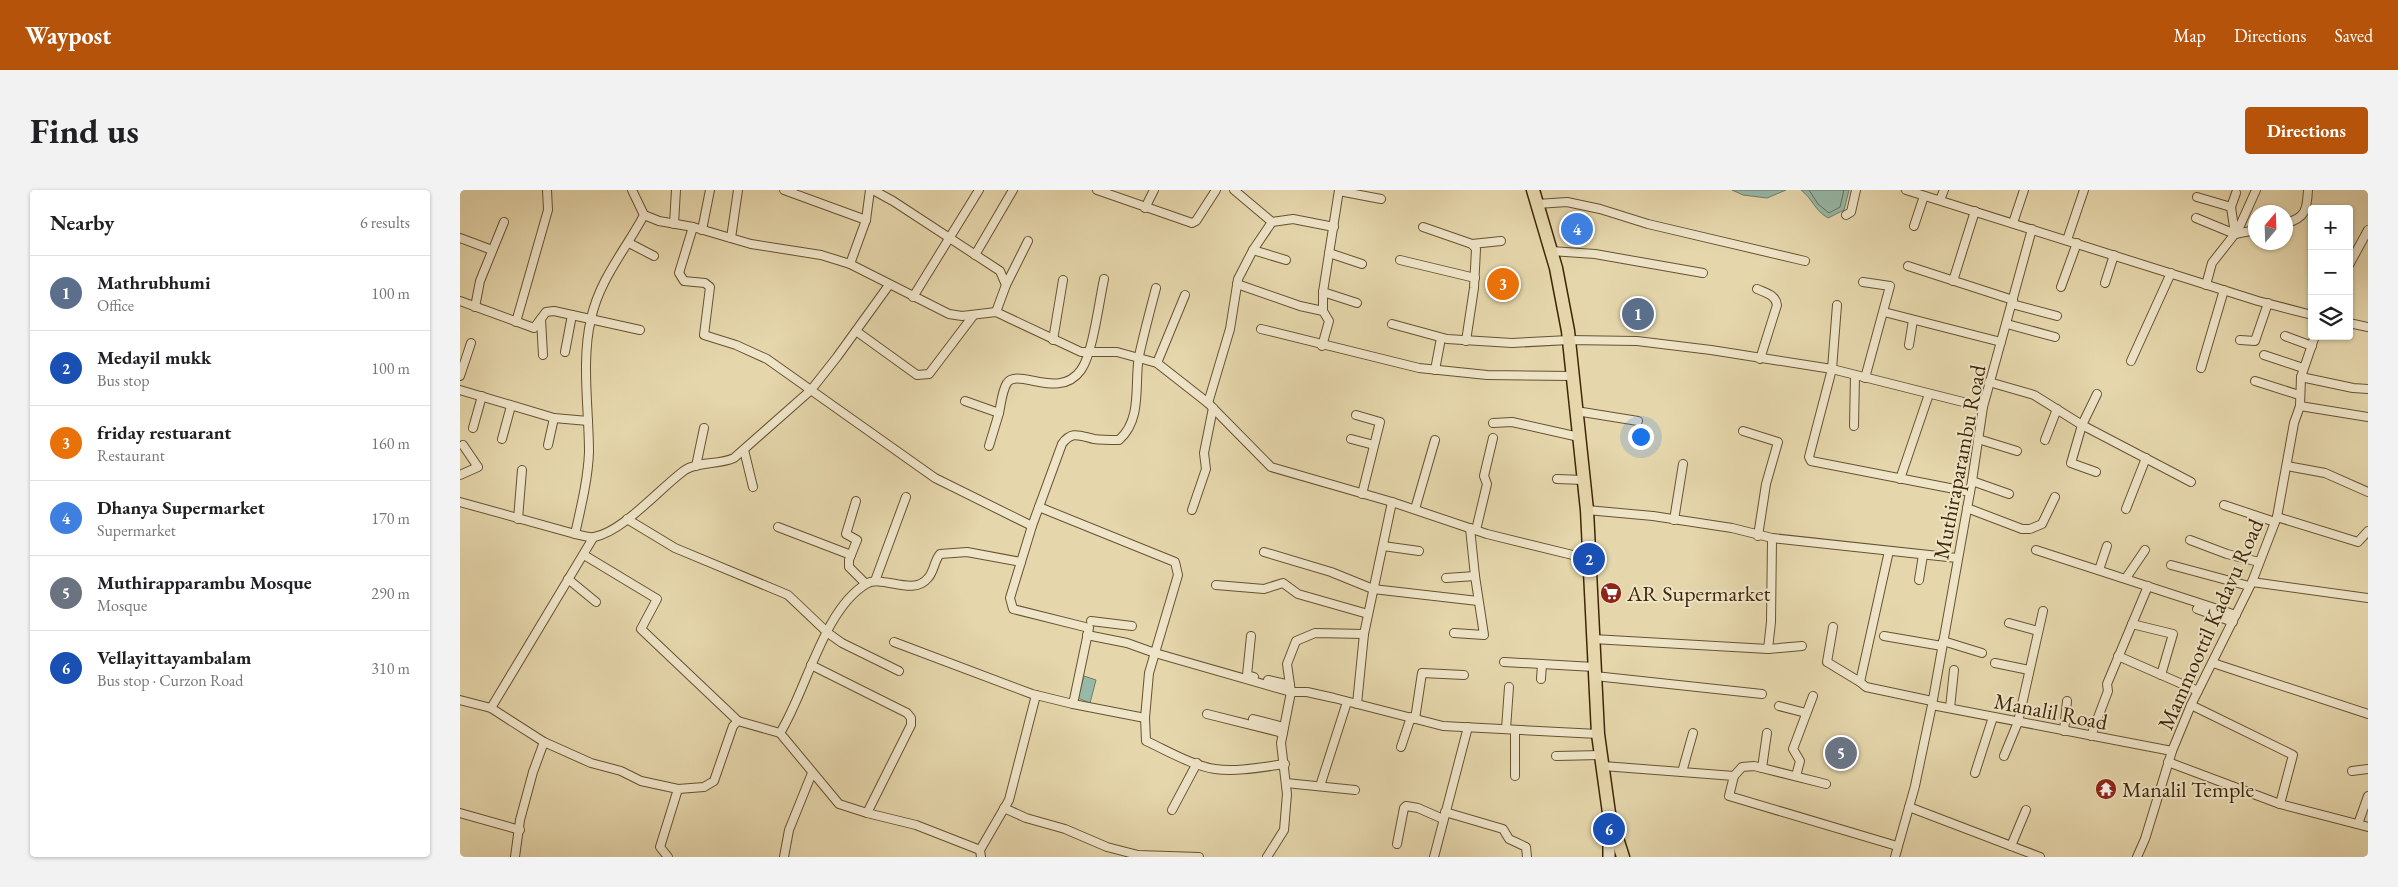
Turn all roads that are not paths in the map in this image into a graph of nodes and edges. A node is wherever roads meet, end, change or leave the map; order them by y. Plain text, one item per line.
1 (547, 190) edge
2 (632, 190) edge
3 (676, 190) edge
4 (710, 190) edge
5 (738, 190) edge
6 (784, 190) edge
7 (872, 190) edge
8 (979, 190) edge
9 (1013, 190) edge
10 (1097, 190) edge
11 (1154, 190) edge
12 (1216, 190) edge
13 (1234, 190) edge
14 (1339, 190) edge
15 (1533, 190) edge
16 (1856, 190) edge
17 (1944, 190) edge
18 (2024, 190) edge
19 (2084, 190) edge
20 (2256, 190) edge
21 (2308, 190) edge
22 (1911, 191) edge
23 (2236, 193) dead end
24 (1924, 196) junction
25 (2197, 197) dead end
26 (1381, 198) dead end
27 (1940, 200) junction
28 (1537, 204) junction
29 (2231, 207) junction
30 (1145, 208) junction
31 (1975, 211) junction
32 (644, 215) junction
33 (1846, 215) dead end
34 (2196, 218) dead end
35 (866, 220) junction
36 (2293, 221) edge
37 (504, 222) dead end
38 (1272, 222) junction
39 (2013, 223) junction
40 (674, 224) junction
41 (1914, 226) dead end
42 (1334, 227) junction
43 (1423, 227) dead end
44 (693, 228) junction
45 (2032, 229) junction
46 (702, 230) junction
47 (2368, 230) edge
48 (2248, 232) edge
49 (2235, 234) junction
50 (460, 238) edge
51 (731, 238) junction
52 (949, 240) junction
53 (2067, 240) junction
54 (1028, 241) dead end
55 (1501, 241) dead end
56 (629, 243) junction
57 (2077, 243) junction
58 (1472, 244) junction
59 (2359, 248) junction
60 (492, 250) junction
61 (1253, 250) junction
62 (1551, 251) junction
63 (2368, 251) edge
64 (1329, 253) junction
65 (974, 255) junction
66 (654, 256) dead end
67 (2114, 256) junction
68 (2353, 258) edge
69 (1286, 260) dead end
70 (1400, 260) dead end
71 (1805, 261) dead end
72 (850, 264) junction
73 (1362, 264) dead end
74 (1908, 266) dead end
75 (1703, 273) dead end
76 (2171, 273) junction
77 (1475, 278) junction
78 (1063, 280) dead end
79 (1104, 280) dead end
80 (1953, 281) junction
81 (1863, 282) dead end
82 (2105, 283) dead end
83 (889, 284) junction
84 (1237, 284) junction
85 (2206, 284) junction
86 (1006, 285) junction
87 (1156, 288) dead end
88 (2061, 288) dead end
89 (1757, 289) dead end
90 (2224, 290) junction
91 (1323, 292) junction
92 (1185, 295) dead end
93 (913, 297) junction
94 (460, 301) edge
95 (2012, 302) junction
96 (1357, 303) dead end
97 (2268, 303) junction
98 (1837, 305) dead end
99 (475, 307) junction
100 (1323, 311) junction
101 (996, 312) junction
102 (1884, 312) junction
103 (2308, 314) edge
104 (572, 315) junction
105 (973, 316) junction
106 (2057, 316) dead end
107 (541, 318) junction
108 (591, 318) junction
109 (1913, 320) junction
110 (516, 322) junction
111 (1392, 324) dead end
112 (2007, 324) junction
113 (2353, 325) edge
114 (2368, 327) edge
115 (1261, 329) dead end
116 (640, 330) dead end
117 (856, 331) junction
118 (2286, 336) dead end
119 (2055, 337) dead end
120 (1441, 338) junction
121 (1053, 340) junction
122 (1569, 340) junction
123 (2240, 340) dead end
124 (2314, 340) edge
125 (1466, 341) junction
126 (2002, 342) junction
127 (471, 343) dead end
128 (1909, 345) dead end
129 (1322, 346) junction
130 (2312, 346) junction
131 (565, 352) dead end
132 (1088, 352) junction
133 (542, 355) dead end
134 (2264, 355) dead end
135 (1139, 358) junction
136 (1760, 359) junction
137 (2131, 361) dead end
138 (1157, 363) junction
139 (2201, 368) dead end
140 (2303, 368) junction
141 (1435, 370) junction
142 (1832, 370) junction
143 (1855, 375) junction
144 (460, 376) edge
145 (1573, 376) junction
146 (2301, 377) junction
147 (1865, 378) junction
148 (2255, 381) dead end
149 (1989, 382) junction
150 (2368, 389) edge
151 (460, 390) edge
152 (811, 390) junction
153 (1929, 394) junction
154 (2097, 394) dead end
155 (2299, 395) junction
156 (482, 396) junction
157 (965, 401) dead end
158 (512, 406) junction
159 (1211, 406) junction
160 (2300, 406) junction
161 (1983, 407) junction
162 (2057, 409) junction
163 (1576, 411) junction
164 (999, 413) junction
165 (1356, 415) dead end
166 (2368, 417) edge
167 (554, 418) junction
168 (588, 420) junction
169 (1638, 421) dead end
170 (1494, 423) dead end
171 (2082, 425) junction
172 (1854, 426) dead end
173 (473, 428) dead end
174 (704, 428) dead end
175 (1743, 432) dead end
176 (1579, 437) junction
177 (1493, 438) dead end
178 (502, 439) dead end
179 (1350, 439) dead end
180 (1978, 439) junction
181 (1435, 440) dead end
182 (2045, 440) dead end
183 (463, 445) dead end
184 (548, 445) dead end
185 (1374, 445) junction
186 (989, 446) dead end
187 (744, 450) junction
188 (2017, 451) dead end
189 (2146, 458) junction
190 (1683, 464) dead end
191 (696, 466) junction
192 (2287, 466) junction
193 (522, 470) dead end
194 (2096, 472) dead end
195 (460, 475) edge
196 (1900, 478) junction
197 (1557, 479) dead end
198 (1584, 480) junction
199 (1972, 481) junction
200 (2191, 482) dead end
201 (753, 487) dead end
202 (1970, 492) junction
203 (2368, 492) edge
204 (1362, 494) junction
205 (2009, 494) dead end
206 (2055, 496) dead end
207 (906, 497) dead end
208 (856, 501) dead end
209 (460, 502) edge
210 (1392, 502) junction
211 (2224, 505) dead end
212 (1039, 508) junction
213 (1967, 508) junction
214 (2126, 509) dead end
215 (1192, 510) dead end
216 (1415, 510) junction
217 (1587, 510) junction
218 (518, 519) junction
219 (627, 519) junction
220 (1674, 520) junction
221 (2276, 520) junction
222 (1032, 526) junction
223 (778, 527) dead end
224 (1473, 529) junction
225 (2368, 530) edge
226 (575, 534) junction
227 (1758, 536) junction
228 (593, 538) junction
229 (1772, 538) junction
230 (2190, 540) dead end
231 (1383, 546) junction
232 (2108, 546) dead end
233 (2036, 550) dead end
234 (2144, 550) dead end
235 (1419, 551) dead end
236 (1889, 551) junction
237 (1264, 552) dead end
238 (1922, 554) junction
239 (584, 555) junction
240 (852, 556) junction
241 (1957, 558) junction
242 (1589, 559) junction
243 (1021, 562) junction
244 (2259, 562) junction
245 (2171, 565) dead end
246 (2099, 570) junction
247 (1475, 576) junction
248 (1446, 578) dead end
249 (2126, 578) junction
250 (568, 579) junction
251 (1919, 580) dead end
252 (875, 581) junction
253 (866, 584) junction
254 (2251, 584) junction
255 (1216, 585) dead end
256 (2148, 586) junction
257 (1373, 589) junction
258 (2368, 598) edge
259 (1478, 600) junction
260 (596, 602) dead end
261 (2197, 609) dead end
262 (2042, 610) dead end
263 (1368, 614) junction
264 (2234, 618) junction
265 (1091, 621) dead end
266 (2009, 623) dead end
267 (2132, 624) junction
268 (1132, 626) dead end
269 (1832, 627) dead end
270 (2038, 631) junction
271 (828, 633) junction
272 (1454, 633) dead end
273 (1364, 634) junction
274 (1087, 635) junction
275 (1250, 636) dead end
276 (1884, 636) dead end
277 (1593, 639) junction
278 (894, 642) dead end
279 (1943, 644) junction
280 (1802, 646) dead end
281 (1768, 649) junction
282 (1155, 653) junction
283 (1982, 653) dead end
284 (2118, 656) junction
285 (1504, 662) dead end
286 (1996, 662) dead end
287 (2213, 663) junction
288 (1542, 664) junction
289 (811, 665) junction
290 (1954, 670) dead end
291 (2029, 670) junction
292 (899, 671) dead end
293 (1595, 672) junction
294 (1464, 675) dead end
295 (2161, 675) junction
296 (1541, 679) dead end
297 (1860, 682) junction
298 (1509, 687) dead end
299 (1290, 689) junction
300 (2198, 690) junction
301 (1762, 694) dead end
302 (1036, 695) junction
303 (1813, 696) dead end
304 (460, 700) edge
305 (2067, 700) dead end
306 (1347, 702) junction
307 (1932, 703) junction
308 (1073, 704) junction
309 (1357, 704) junction
310 (2191, 705) junction
311 (1779, 706) dead end
312 (491, 708) junction
313 (1950, 708) junction
314 (1806, 713) junction
315 (1207, 714) dead end
316 (2368, 714) edge
317 (1992, 716) junction
318 (1145, 718) junction
319 (1413, 718) junction
320 (1253, 720) dead end
321 (738, 721) junction
322 (2018, 722) junction
323 (1468, 727) junction
324 (1506, 729) junction
325 (1283, 730) junction
326 (1515, 730) junction
327 (2064, 731) junction
328 (780, 733) junction
329 (1693, 733) dead end
330 (1766, 733) dead end
331 (1598, 734) junction
332 (2091, 736) junction
333 (544, 742) junction
334 (1401, 747) dead end
335 (2168, 751) junction
336 (1556, 756) dead end
337 (2004, 756) dead end
338 (1602, 760) junction
339 (2168, 762) junction
340 (1197, 763) junction
341 (1285, 764) junction
342 (1762, 768) junction
343 (2368, 769) edge
344 (2352, 771) dead end
345 (1682, 772) junction
346 (812, 773) junction
347 (1976, 774) dead end
348 (1515, 776) dead end
349 (1734, 776) junction
350 (1796, 776) junction
351 (1286, 783) junction
352 (1321, 783) dead end
353 (1826, 784) dead end
354 (678, 789) junction
355 (1355, 790) dead end
356 (2368, 796) edge
357 (2280, 804) junction
358 (1909, 807) junction
359 (1004, 808) junction
360 (1172, 810) dead end
361 (2026, 810) dead end
362 (460, 813) edge
363 (867, 813) junction
364 (1609, 814) junction
365 (1444, 816) junction
366 (2358, 824) junction
367 (2368, 828) edge
368 (520, 830) junction
369 (1397, 844) dead end
370 (1898, 846) junction
371 (2011, 846) junction
372 (980, 853) edge
373 (515, 857) edge
374 (668, 857) edge
375 (784, 857) edge
376 (1199, 857) edge
377 (1266, 857) edge
378 (1434, 857) edge
379 (1527, 857) edge
380 (1609, 857) edge
381 (1623, 857) edge
382 (1895, 857) edge
383 (2040, 857) edge
384 (2137, 857) edge

1 - 110 street
2 - 32 street
3 - 40 street
4 - 46 street
5 - 51 street
6 - 35 street
7 - 35 street
7 - 52 street
8 - 52 street
9 - 65 street
10 - 30 street
11 - 30 street
12 - 30 street
13 - 38 street
14 - 26 street
14 - 42 street
15 - 28 main road
16 - 33 street
17 - 27 street
18 - 39 street
19 - 53 street
20 - 49 street
21 - 36 street
22 - 24 street
23 - 29 street
24 - 27 street
24 - 41 street
25 - 29 street
27 - 31 street
28 - 62 main road
28 - 71 street
29 - 49 street
31 - 39 street
31 - 80 street
32 - 40 street
32 - 56 street
34 - 49 street
35 - 72 street
37 - 60 street
38 - 42 street
38 - 61 street
39 - 45 street
40 - 44 street
42 - 64 street
43 - 58 street
44 - 46 street
44 - 152 street
45 - 53 street
45 - 95 street, Muthiraparambu Road
46 - 51 street
47 - 59 street
48 - 49 street
49 - 85 street
50 - 60 street
51 - 72 street
52 - 65 street
52 - 93 street
53 - 57 street
54 - 86 street
55 - 58 street
56 - 66 street
56 - 108 street
57 - 67 street
57 - 88 street
58 - 77 street
59 - 63 street
59 - 68 street
60 - 99 street
61 - 69 street
61 - 84 street
62 - 75 street
62 - 122 main road
64 - 73 street
64 - 91 street
65 - 86 street
67 - 76 street
67 - 82 street
70 - 77 street
72 - 83 street
74 - 80 street
76 - 85 street
76 - 137 street
77 - 125 street
78 - 121 street
79 - 132 street
80 - 95 street
81 - 102 street
83 - 93 street
83 - 117 street
84 - 100 street
84 - 159 street
85 - 90 street
86 - 101 street
87 - 135 street
89 - 136 street
90 - 97 street
90 - 139 street
91 - 96 street
91 - 100 street
92 - 138 street
93 - 105 street
94 - 99 street
95 - 106 street
95 - 112 street, Muthiraparambu Road
97 - 103 street
97 - 123 street
98 - 142 street
99 - 110 street
100 - 129 street
101 - 105 street
101 - 121 street
102 - 109 street
102 - 147 street
104 - 107 street
104 - 108 street
104 - 131 street
105 - 117 street
107 - 110 street
107 - 133 street
108 - 116 street
108 - 168 street
109 - 126 street
109 - 128 street
111 - 120 street
112 - 119 street
112 - 126 street, Muthiraparambu Road
113 - 114 street
115 - 129 street
117 - 152 street
118 - 130 street
120 - 125 street
120 - 141 street
121 - 132 street
122 - 125 street
122 - 136 street
122 - 145 main road
124 - 130 street, Mammoottil Kadavu Road
126 - 149 street, Muthiraparambu Road
127 - 144 street
129 - 141 street
130 - 140 street, Mammoottil Kadavu Road
132 - 135 street
132 - 164 street
134 - 140 street
135 - 138 street
135 - 212 street
136 - 142 street
138 - 159 street
140 - 146 street, Mammoottil Kadavu Road
141 - 145 street
142 - 143 street
142 - 196 street
143 - 147 street
143 - 172 street
145 - 163 main road
146 - 150 street
146 - 155 street, Mammoottil Kadavu Road
147 - 153 street
148 - 155 street
149 - 161 street, Muthiraparambu Road
149 - 162 street
151 - 156 street
152 - 187 street
152 - 222 street
153 - 161 street
153 - 196 street
154 - 171 street
155 - 160 street, Mammoottil Kadavu Road
156 - 158 street
156 - 173 street
157 - 164 street
158 - 167 street
158 - 178 street
159 - 204 street
159 - 215 street
160 - 166 street
160 - 192 street, Mammoottil Kadavu Road
161 - 180 street, Muthiraparambu Road
162 - 171 street
162 - 182 street
163 - 169 street
163 - 176 main road
164 - 186 street
165 - 185 street
167 - 168 street
167 - 184 street
168 - 226 street
170 - 176 street
171 - 189 street
171 - 194 street
174 - 191 street
175 - 227 street
176 - 198 main road
177 - 224 street
179 - 185 street
180 - 188 street
180 - 199 street, Muthiraparambu Road
181 - 216 street
183 - 195 street
185 - 204 street
187 - 191 street
187 - 201 street
189 - 200 street
189 - 214 street
190 - 220 street
191 - 219 street
192 - 203 street
192 - 221 street, Mammoottil Kadavu Road
193 - 218 street
196 - 202 street
197 - 198 street
198 - 217 main road
199 - 202 street, Muthiraparambu Road
199 - 205 street
202 - 213 street, Muthiraparambu Road
204 - 210 street
206 - 213 street
207 - 252 street
208 - 240 street
209 - 218 street
210 - 216 street
210 - 231 street
211 - 221 street
212 - 222 street
212 - 282 street
213 - 241 street, Muthiraparambu Road
216 - 224 street
217 - 220 street
217 - 242 main road
218 - 226 street
219 - 228 street
219 - 271 street
220 - 227 street
221 - 225 street
221 - 244 street, Mammoottil Kadavu Road
222 - 243 street
223 - 240 street
224 - 242 street
224 - 247 street
226 - 228 street
227 - 229 street
228 - 239 street
229 - 236 street
229 - 281 street
230 - 244 street
231 - 235 street
231 - 257 street
232 - 246 street
233 - 246 street
234 - 249 street
236 - 238 street
236 - 297 street
237 - 257 street
238 - 241 street
238 - 251 street
239 - 250 street
239 - 321 street
240 - 253 street
241 - 279 street, Muthiraparambu Road
242 - 277 main road
243 - 252 street
243 - 274 street
244 - 254 street, Mammoottil Kadavu Road
245 - 254 street
246 - 249 street
247 - 248 street
247 - 259 street
249 - 256 street
250 - 260 street
250 - 312 street
252 - 253 street
253 - 271 street
254 - 258 street
254 - 264 street, Mammoottil Kadavu Road
255 - 263 street
256 - 264 street
256 - 267 street
257 - 259 street
257 - 263 street
259 - 272 street
261 - 264 street
262 - 270 street
263 - 273 street
264 - 287 street, Mammoottil Kadavu Road
265 - 268 street
266 - 270 street
267 - 284 street
267 - 295 street
269 - 297 street, Manalil Road
270 - 291 street
271 - 289 street
271 - 292 street
273 - 299 street
273 - 309 street
274 - 282 street
274 - 308 street
275 - 299 street
276 - 279 street
277 - 281 street
277 - 293 main road
278 - 302 street
279 - 283 street
279 - 307 street, Muthiraparambu Road
280 - 281 street
282 - 299 street
282 - 318 street
284 - 295 street
284 - 332 street
285 - 288 street
286 - 291 street
287 - 300 street, Mammoottil Kadavu Road
287 - 316 street
288 - 293 street
288 - 296 street
289 - 328 street
289 - 363 street
290 - 313 street
291 - 322 street
293 - 301 street
293 - 331 main road
294 - 319 street
295 - 300 street
297 - 307 street, Manalil Road
298 - 324 street
299 - 306 street
299 - 325 street
300 - 310 street, Mammoottil Kadavu Road
302 - 308 street
302 - 359 street
303 - 314 street
304 - 312 street
305 - 327 street
306 - 309 street
306 - 352 street
307 - 313 street, Manalil Road
307 - 358 street, Muthiraparambu Road
308 - 318 street
309 - 319 street
310 - 335 street, Mammoottil Kadavu Road
310 - 357 street
311 - 314 street
312 - 333 street
313 - 317 street, Manalil Road
314 - 350 street
315 - 325 street
317 - 322 street, Manalil Road
317 - 347 street
318 - 340 street
319 - 323 street
319 - 334 street
320 - 325 street
321 - 328 street
321 - 354 street
322 - 327 street, Manalil Road
322 - 337 street
323 - 324 street
323 - 365 street
324 - 326 street
325 - 341 street
326 - 331 street
326 - 348 street
327 - 332 street, Manalil Road
328 - 346 street
329 - 345 street
330 - 342 street
331 - 338 main road
332 - 335 street, Manalil Road
333 - 354 street
333 - 368 street
335 - 339 street, Mammoottil Kadavu Road
336 - 338 street
338 - 345 street
338 - 364 main road
339 - 357 street
339 - 384 street, Mammoottil Kadavu Road
340 - 341 street
340 - 360 street
341 - 351 street
342 - 349 street
342 - 350 street
343 - 344 street
345 - 349 street
346 - 363 street
346 - 375 street
349 - 370 street
350 - 353 street
351 - 355 street
351 - 377 street
354 - 374 street
356 - 366 street
357 - 366 street
358 - 370 street, Muthiraparambu Road
358 - 371 street
359 - 372 street
359 - 376 street
361 - 371 street
362 - 368 street
363 - 372 street
364 - 380 main road
364 - 381 main road
365 - 369 street
365 - 378 street
365 - 379 street
366 - 367 street
368 - 373 street
370 - 382 street, Muthiraparambu Road
371 - 383 street

